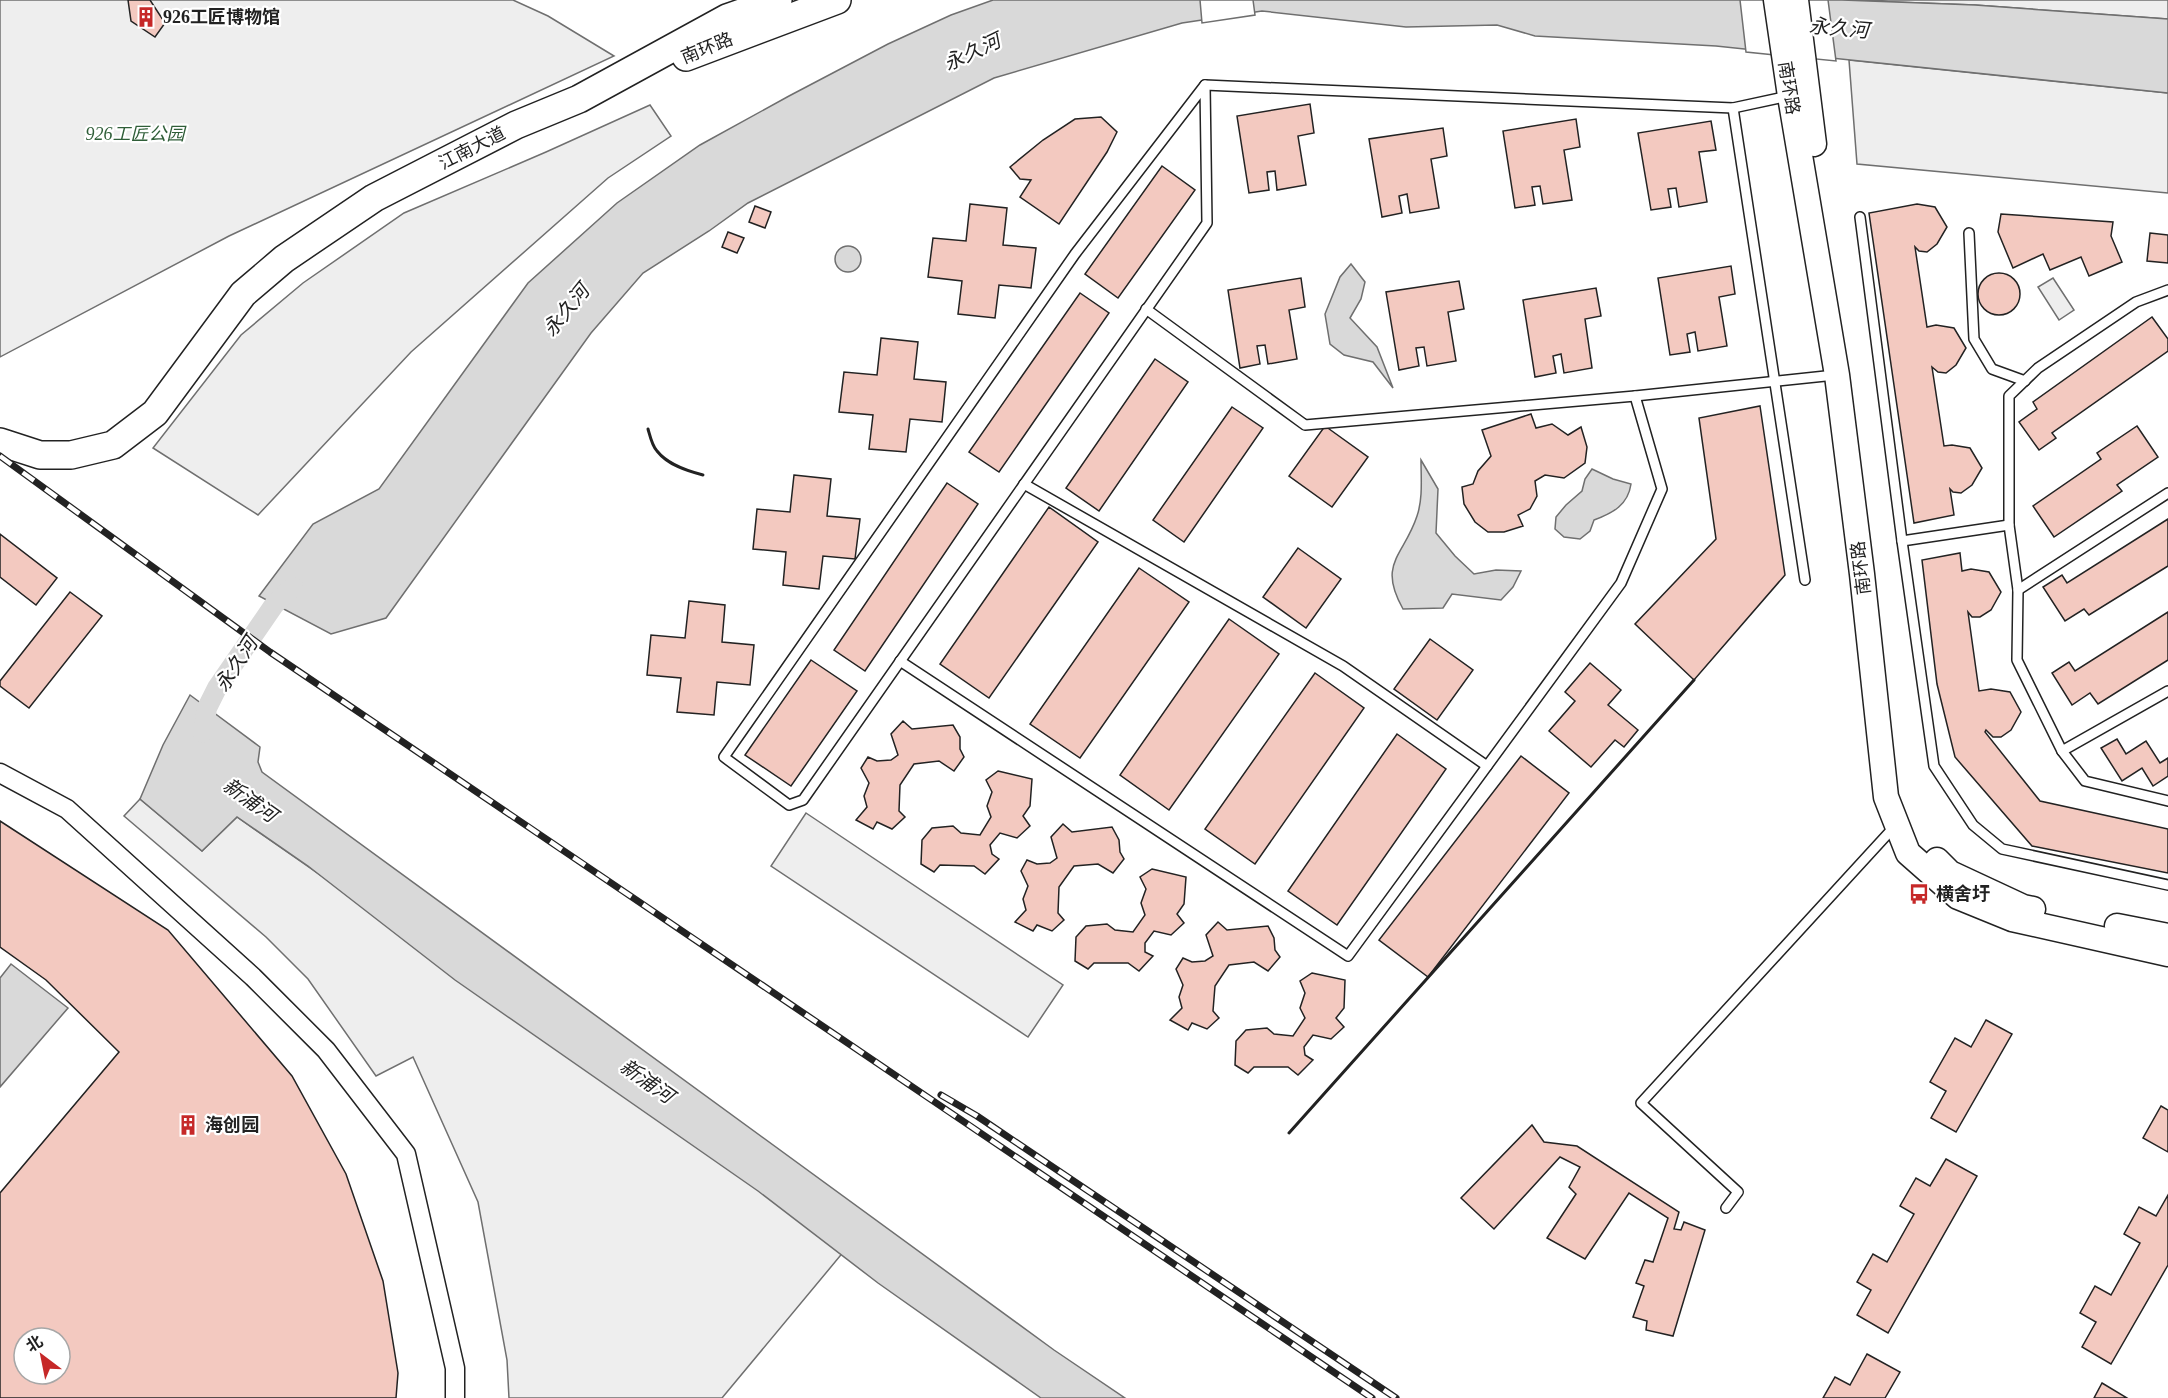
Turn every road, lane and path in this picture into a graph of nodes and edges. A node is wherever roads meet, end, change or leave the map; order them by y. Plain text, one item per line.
1 (778, 0) edge
2 (837, 0) edge
3 (1776, 0) edge
4 (1796, 0) edge
5 (1794, 83) junction
6 (1205, 85) junction
7 (579, 99) junction
8 (1733, 108) junction
9 (1860, 217) dead end
10 (1969, 233) dead end
11 (2168, 290) edge
12 (1146, 309) junction
13 (1837, 375) junction
14 (1773, 381) junction
15 (2025, 381) junction
16 (1635, 396) junction
17 (0, 442) edge
18 (1024, 484) junction
19 (2168, 493) edge
20 (2009, 525) junction
21 (1902, 542) junction
22 (1805, 580) dead end
23 (2018, 590) junction
24 (900, 661) junction
25 (2168, 691) edge
26 (2062, 752) junction
27 (1487, 766) junction
28 (0, 773) edge
29 (2168, 801) edge
30 (1897, 825) junction
31 (2168, 885) edge
32 (2168, 936) edge
33 (2168, 954) edge
34 (1725, 1208) dead end
35 (455, 1398) edge

1 - 7 main road, 江南大道
2 - 7 main road, 南环路
3 - 5 main road, 南环路
4 - 5 main road, 南环路
5 - 8 lane
5 - 13 main road, 南环路
5 - 32 main road, 南环路
6 - 8 lane
6 - 12 lane
6 - 24 lane
7 - 17 main road, 江南大道
8 - 14 lane
9 - 21 lane
10 - 15 lane
11 - 15 lane
12 - 16 lane
12 - 18 lane
13 - 14 lane
13 - 30 main road, 南环路
14 - 16 lane
14 - 22 lane
15 - 20 lane
16 - 27 lane
18 - 24 lane
18 - 27 lane
19 - 23 lane
20 - 21 lane
20 - 23 lane
21 - 31 lane
23 - 26 lane
24 - 27 lane
25 - 26 lane
26 - 29 lane
28 - 35 street
30 - 33 main road, 南环路
30 - 34 lane

